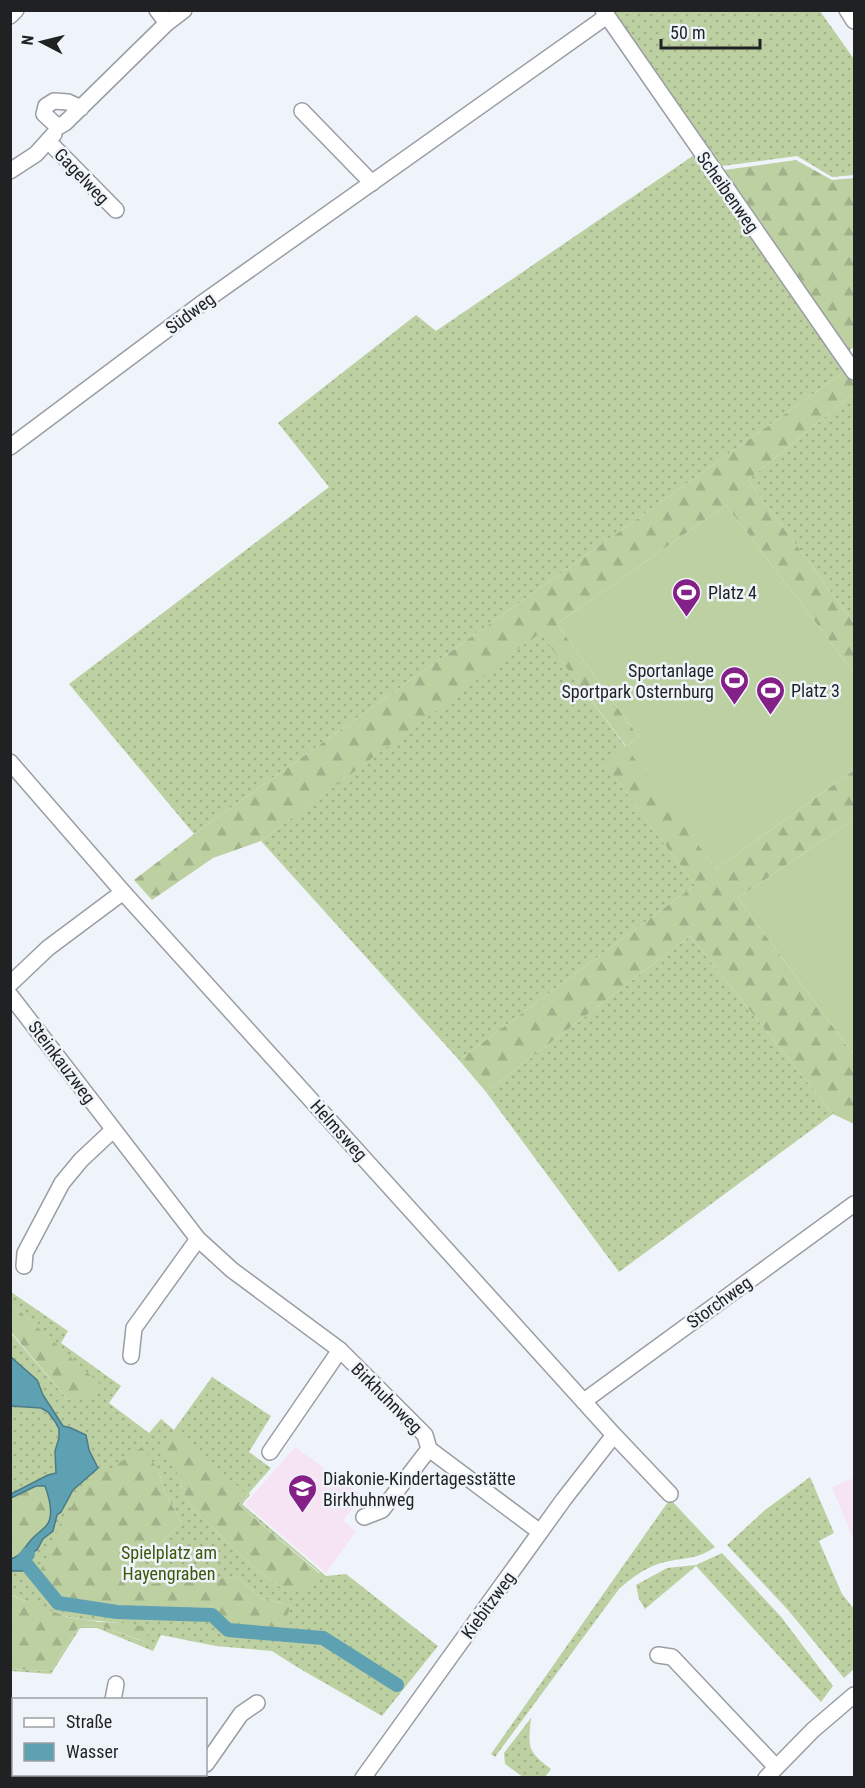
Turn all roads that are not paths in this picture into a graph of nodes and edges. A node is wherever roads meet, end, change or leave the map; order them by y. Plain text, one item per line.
1 (16, 10) edge
2 (157, 10) edge
3 (184, 10) edge
4 (847, 10) edge
5 (605, 13) edge
6 (10, 16) edge
7 (855, 21) edge
8 (167, 23) junction
9 (81, 108) junction
10 (302, 111) dead end
11 (58, 127) junction
12 (48, 141) junction
13 (10, 171) edge
14 (372, 183) junction
15 (116, 210) dead end
16 (855, 372) edge
17 (10, 447) edge
18 (10, 762) edge
19 (123, 892) junction
20 (14, 975) edge
21 (10, 994) edge
22 (113, 1130) junction
23 (855, 1204) edge
24 (198, 1239) junction
25 (24, 1266) dead end
26 (266, 1294) joint
27 (340, 1350) junction
28 (130, 1356) dead end
29 (584, 1401) junction
30 (614, 1435) junction
31 (429, 1449) junction
32 (270, 1452) dead end
33 (670, 1494) dead end
34 (364, 1516) dead end
35 (540, 1532) junction
36 (658, 1655) dead end
37 (116, 1684) dead end
38 (855, 1695) edge
39 (113, 1698) edge
40 (257, 1703) dead end
41 (207, 1763) edge
42 (771, 1772) edge
43 (363, 1778) edge

1 - 6 street
2 - 8 street
3 - 8 street
4 - 7 street
5 - 14 street, Südweg
5 - 16 street, Scheibenweg
8 - 9 street
9 - 11 street
9 - 11 street
10 - 14 street
11 - 12 street
12 - 13 street
12 - 15 street, Gagelweg
14 - 17 street, Südweg
18 - 19 street, Helmsweg
19 - 20 street
19 - 29 street, Helmsweg
21 - 22 street, Steinkauzweg
22 - 24 street, Steinkauzweg
22 - 25 street
23 - 29 street, Storchweg
24 - 26 street, Steinkauzweg
24 - 28 street
26 - 27 street, Birkhuhnweg
27 - 31 street, Birkhuhnweg
27 - 32 street, Birkhuhnweg
29 - 30 street, Helmsweg
30 - 33 street, Helmsweg
30 - 35 street, Kiebitzweg
31 - 34 street, Birkhuhnweg
31 - 35 street, Birkhuhnweg
35 - 43 street, Kiebitzweg
36 - 42 street
37 - 39 street
38 - 42 street
40 - 41 street

